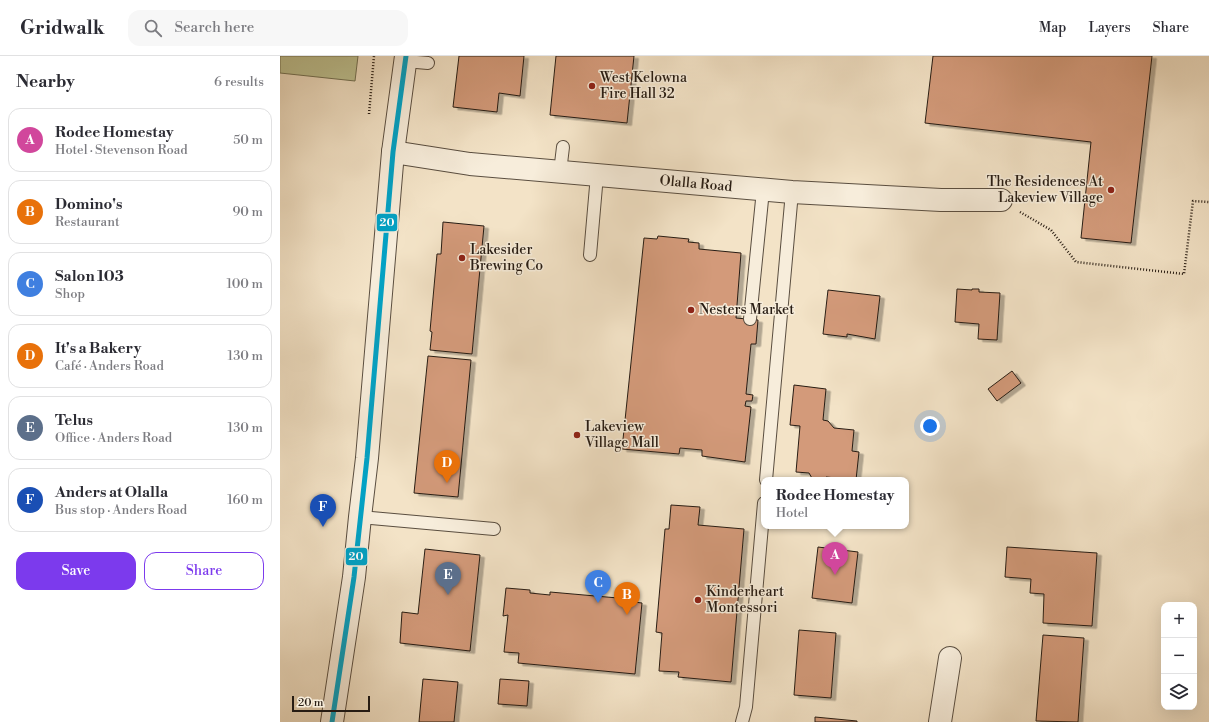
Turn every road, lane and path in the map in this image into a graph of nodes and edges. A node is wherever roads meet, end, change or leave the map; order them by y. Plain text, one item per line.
1 (374, 56) edge
2 (405, 59) edge
3 (428, 63) dead end
4 (369, 114) dead end
5 (563, 147) dead end
6 (393, 152) junction
7 (560, 172) junction
8 (597, 175) junction
9 (763, 190) junction
10 (792, 192) junction
11 (1002, 200) joint
12 (1209, 202) edge
13 (590, 255) dead end
14 (750, 319) dead end
15 (766, 477) edge
16 (360, 517) junction
17 (494, 529) dead end
18 (762, 529) edge
19 (950, 658) dead end
20 (332, 722) edge
21 (742, 722) edge
22 (940, 722) edge

1 - 4 path
2 - 3 lane
2 - 6 street
5 - 7 lane
6 - 7 street, Olalla Road
6 - 16 street
7 - 8 street, Olalla Road
8 - 9 street, Olalla Road
8 - 13 lane
9 - 10 street, Olalla Road
9 - 14 lane
10 - 11 street, Olalla Road
10 - 15 lane
11 - 12 path
16 - 17 lane
16 - 20 street
18 - 21 lane
19 - 22 street

